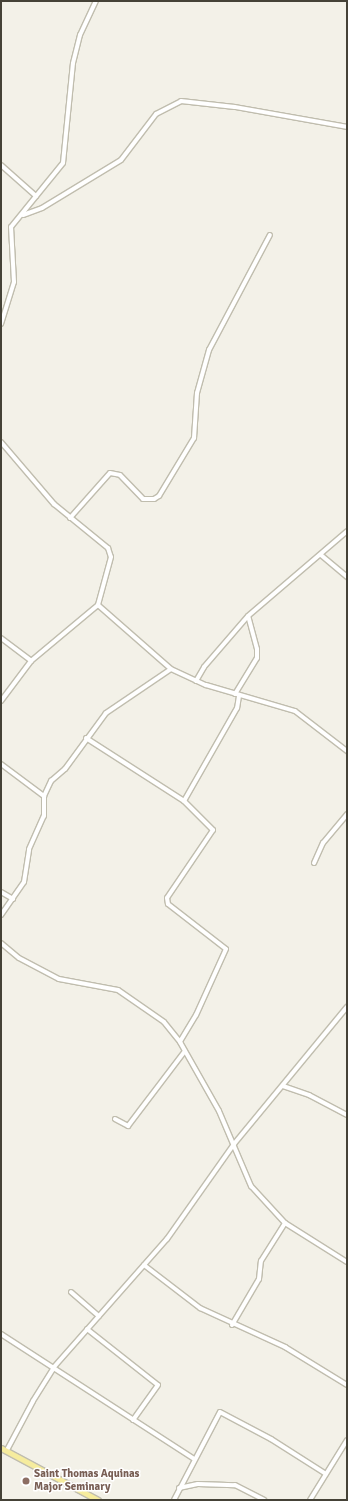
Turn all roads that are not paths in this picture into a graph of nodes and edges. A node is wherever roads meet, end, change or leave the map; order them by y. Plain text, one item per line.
1 (96, 1) edge
2 (347, 122) edge
3 (346, 127) edge
4 (1, 165) edge
5 (36, 196) junction
6 (23, 215) junction
7 (270, 235) dead end
8 (1, 324) edge
9 (1, 442) edge
10 (70, 518) junction
11 (347, 531) edge
12 (322, 555) junction
13 (347, 577) edge
14 (98, 605) junction
15 (248, 616) junction
16 (1, 638) edge
17 (30, 661) junction
18 (171, 669) junction
19 (196, 682) junction
20 (3, 692) edge
21 (235, 694) junction
22 (240, 696) junction
23 (1, 701) edge
24 (86, 738) junction
25 (347, 751) edge
26 (1, 764) edge
27 (44, 796) junction
28 (184, 801) junction
29 (347, 814) edge
30 (314, 863) dead end
31 (1, 892) edge
32 (13, 899) junction
33 (1, 915) edge
34 (1, 943) edge
35 (347, 1007) edge
36 (180, 1042) junction
37 (185, 1051) junction
38 (283, 1086) junction
39 (347, 1116) edge
40 (115, 1119) dead end
41 (234, 1144) junction
42 (285, 1223) junction
43 (347, 1262) edge
44 (144, 1265) junction
45 (71, 1292) dead end
46 (99, 1316) junction
47 (232, 1325) junction
48 (87, 1329) junction
49 (1, 1334) edge
50 (54, 1367) junction
51 (347, 1385) edge
52 (134, 1420) junction
53 (347, 1440) edge
54 (1, 1448) edge
55 (7, 1450) junction
56 (193, 1458) junction
57 (326, 1474) junction
58 (179, 1488) junction
59 (98, 1500) edge
60 (174, 1500) edge
61 (264, 1500) edge
62 (310, 1500) edge

1 - 5 street
2 - 3 street
3 - 6 street
4 - 5 street
5 - 6 street
6 - 8 street
7 - 10 street
9 - 10 street
10 - 14 street
11 - 12 street
12 - 13 street
12 - 15 street
14 - 17 street
14 - 18 street
15 - 19 street
15 - 21 street
16 - 17 street
17 - 20 street
18 - 19 street
18 - 24 street
19 - 21 street
20 - 23 street
21 - 22 street
22 - 25 street
22 - 28 street
24 - 27 street
24 - 28 street
26 - 27 street
27 - 32 street
28 - 36 street
29 - 30 street
31 - 32 street
32 - 33 street
34 - 36 street
35 - 38 street
36 - 37 street
37 - 40 street
37 - 41 street
38 - 39 street
38 - 41 street
41 - 42 street
41 - 44 street
42 - 43 street
42 - 47 street
44 - 46 street
44 - 47 street
45 - 46 street
46 - 48 street
47 - 51 street
48 - 50 street
48 - 52 street
49 - 50 street
50 - 52 street
50 - 55 street
52 - 56 street
53 - 57 street
54 - 55 main road
55 - 59 main road
56 - 57 street
56 - 58 street
57 - 62 street
58 - 60 street
58 - 61 street

